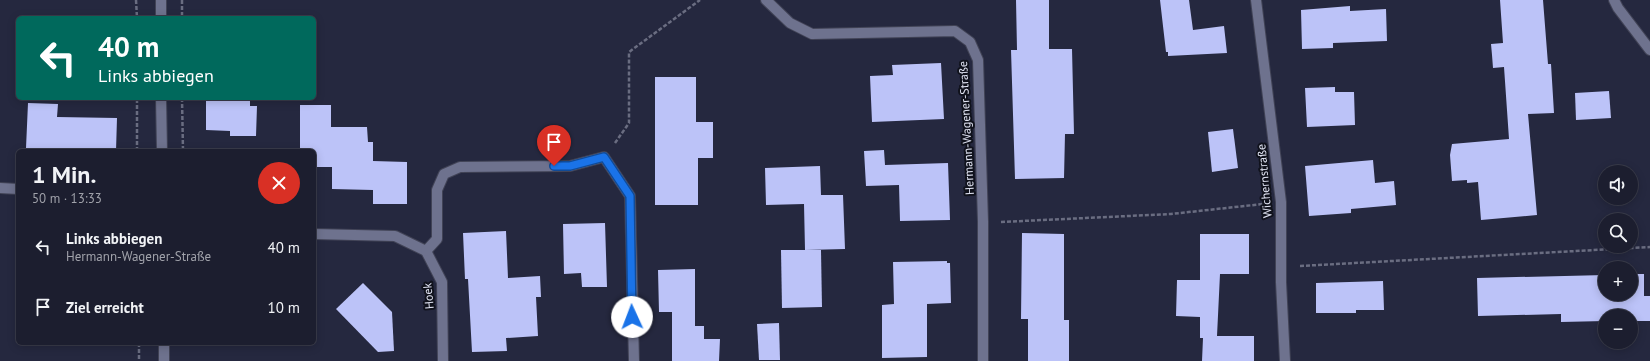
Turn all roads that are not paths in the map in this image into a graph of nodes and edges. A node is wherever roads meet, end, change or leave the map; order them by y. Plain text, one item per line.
1 (161, 0) edge
2 (766, 0) edge
3 (1256, 0) edge
4 (1614, 0) edge
5 (161, 16) edge
6 (1650, 50) edge
7 (161, 100) edge
8 (162, 149) edge
9 (0, 188) edge
10 (16, 190) edge
11 (316, 234) edge
12 (426, 250) junction
13 (164, 345) edge
14 (164, 361) edge
15 (444, 361) edge
16 (634, 361) edge
17 (982, 361) edge
18 (1285, 361) edge

1 - 5 street
2 - 17 street, Hermann-Wagener-Straße
3 - 18 street, Wichernstraße
4 - 6 street
7 - 8 street
9 - 10 street
11 - 12 street
12 - 15 street, Hoek
12 - 16 street
13 - 14 street

